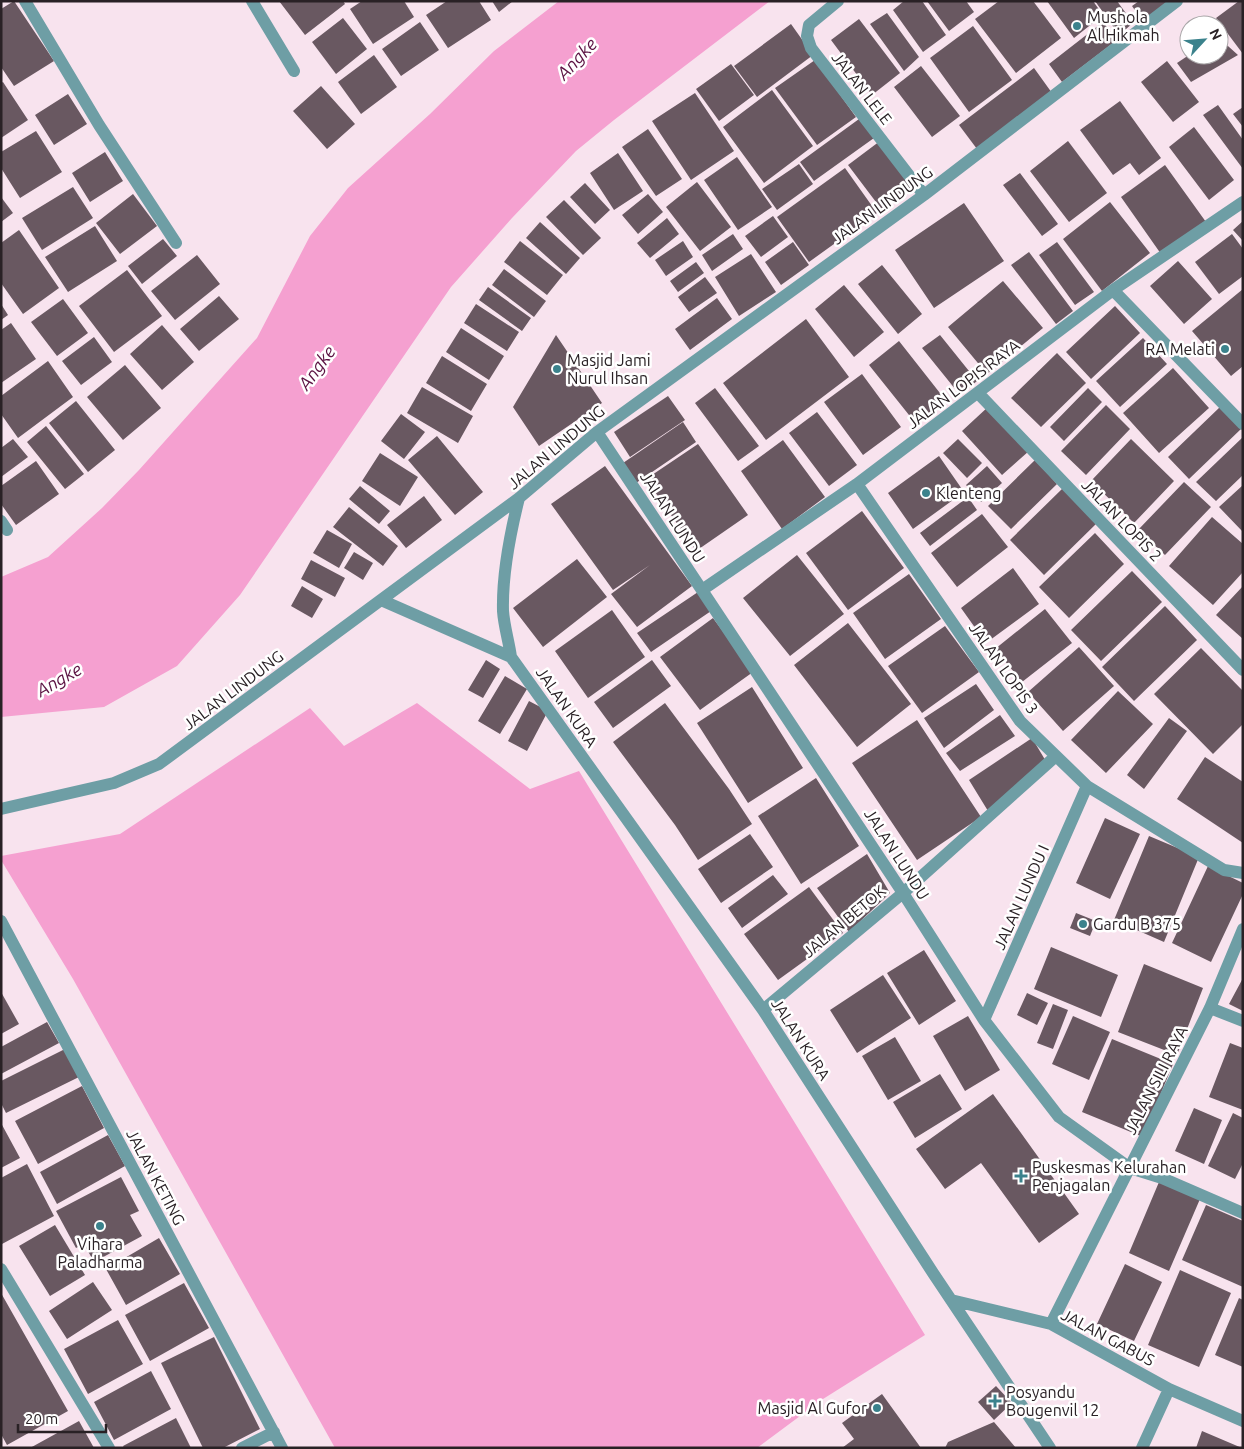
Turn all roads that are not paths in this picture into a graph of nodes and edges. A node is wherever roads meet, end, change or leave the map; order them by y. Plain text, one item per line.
1 (25, 1) edge
2 (252, 1) edge
3 (838, 1) edge
4 (1177, 1) edge
5 (294, 72) dead end
6 (924, 195) junction
7 (1243, 202) edge
8 (176, 243) dead end
9 (1113, 290) junction
10 (978, 393) junction
11 (1243, 424) edge
12 (597, 432) junction
13 (857, 484) junction
14 (519, 498) junction
15 (702, 590) junction
16 (381, 600) junction
17 (511, 657) junction
18 (1243, 670) edge
19 (1056, 756) junction
20 (1087, 786) junction
21 (1, 809) edge
22 (1243, 873) edge
23 (903, 893) junction
24 (1, 921) edge
25 (1243, 929) edge
26 (1210, 1008) junction
27 (763, 1010) junction
28 (984, 1020) junction
29 (1243, 1021) edge
30 (1130, 1168) junction
31 (1243, 1213) edge
32 (1, 1269) edge
33 (951, 1300) junction
34 (1051, 1324) junction
35 (1169, 1389) junction
36 (1243, 1421) edge
37 (274, 1432) junction
38 (109, 1448) edge
39 (242, 1448) edge
40 (282, 1448) edge
41 (1050, 1448) edge
42 (1142, 1448) edge

1 - 8 street
2 - 5 street
3 - 6 street, JALAN LELE
4 - 6 street, JALAN LINDUNG
6 - 12 street, JALAN LINDUNG
7 - 9 street, JALAN LOPIS RAYA
9 - 10 street, JALAN LOPIS RAYA
9 - 11 street
10 - 13 street, JALAN LOPIS RAYA
10 - 18 street, JALAN LOPIS 2
12 - 14 street, JALAN LINDUNG
12 - 15 street, JALAN LUNDU
13 - 15 street, JALAN LOPIS RAYA
13 - 19 street, JALAN LOPIS 3
14 - 16 street, JALAN LINDUNG
14 - 17 street, JALAN KURA
15 - 23 street, JALAN LUNDU
16 - 17 street
16 - 21 street, JALAN LINDUNG
17 - 27 street, JALAN KURA
19 - 20 street, JALAN LOPIS 3
19 - 23 street, JALAN BETOK
20 - 22 street, JALAN LOPIS 3
20 - 28 street, JALAN LUNDU I
23 - 27 street, JALAN BETOK
23 - 28 street, JALAN LUNDU
24 - 37 street, JALAN KETING
25 - 26 street, JALAN SILI RAYA
26 - 29 street
26 - 30 street, JALAN SILI RAYA
27 - 33 street, JALAN KURA
28 - 30 street, JALAN LUNDU
30 - 31 street, JALAN LUNDU
30 - 34 street, JALAN SILI RAYA
32 - 38 street
33 - 34 street, JALAN GABUS
33 - 41 street, JALAN KURA
34 - 35 street, JALAN GABUS
35 - 36 street, JALAN GABUS
35 - 42 street
37 - 39 street
37 - 40 street, JALAN KETING

